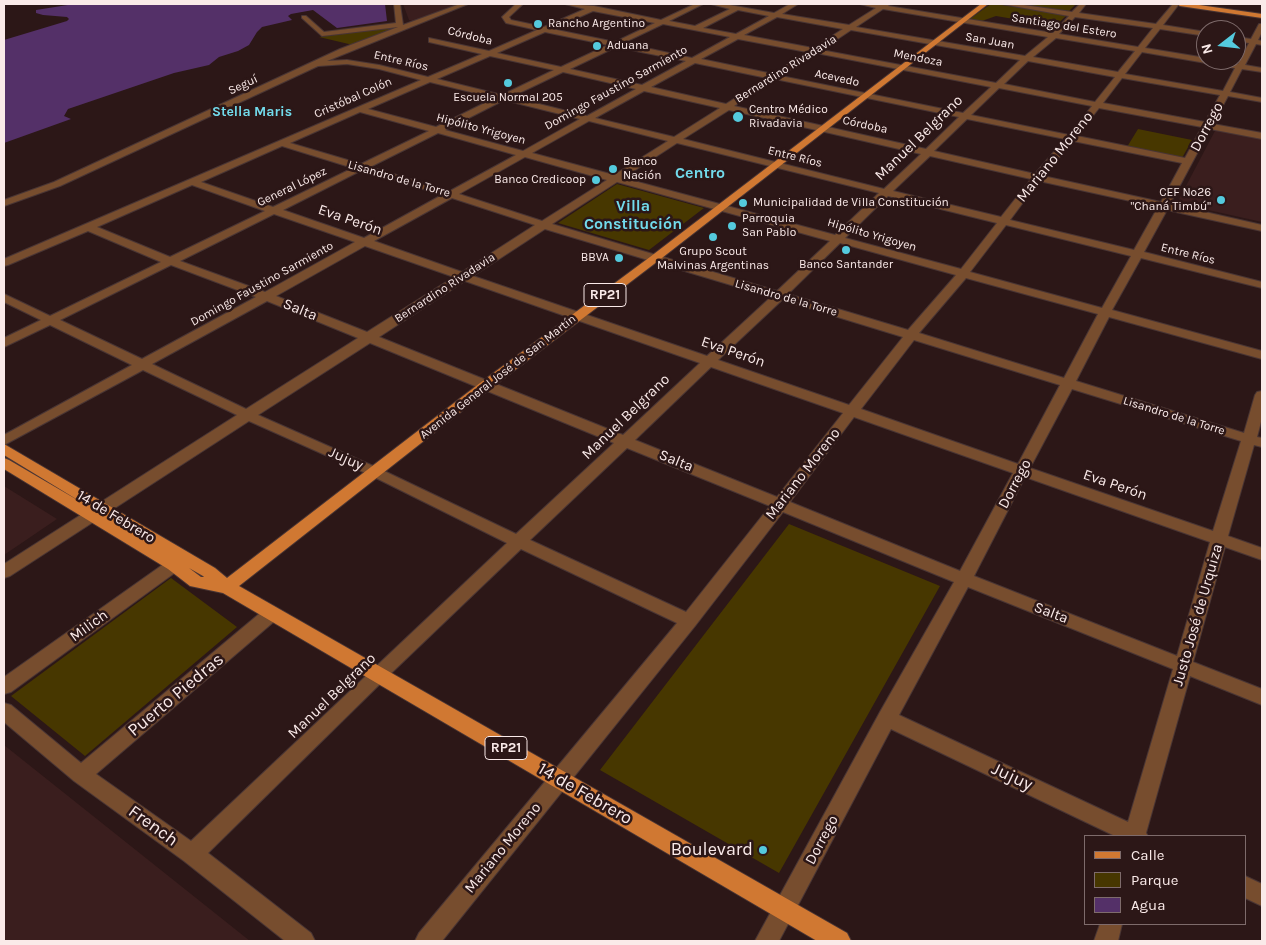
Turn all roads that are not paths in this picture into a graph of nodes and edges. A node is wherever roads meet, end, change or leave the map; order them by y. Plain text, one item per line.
1 (397, 4) edge
2 (465, 4) edge
3 (520, 4) edge
4 (568, 4) edge
5 (603, 4) edge
6 (700, 4) edge
7 (714, 4) edge
8 (794, 4) edge
9 (863, 4) edge
10 (984, 4) edge
11 (1005, 4) edge
12 (1176, 4) edge
13 (1180, 4) edge
14 (884, 5) edge
15 (593, 8) junction
16 (737, 8) junction
17 (1078, 9) edge
18 (775, 14) junction
19 (1262, 16) edge
20 (304, 17) dead end
21 (962, 21) junction
22 (662, 22) junction
23 (1262, 26) edge
24 (1158, 27) junction
25 (396, 28) junction
26 (697, 28) junction
27 (851, 28) junction
28 (542, 30) junction
29 (1196, 33) edge
30 (736, 36) junction
31 (1054, 36) junction
32 (432, 40) dead end
33 (934, 42) junction
34 (1258, 43) edge
35 (615, 45) junction
36 (1140, 49) junction
37 (814, 50) junction
38 (488, 54) junction
39 (1246, 58) edge
40 (1026, 59) junction
41 (1196, 59) edge
42 (691, 61) junction
43 (320, 64) junction
44 (903, 67) junction
45 (1246, 67) edge
46 (561, 70) junction
47 (1238, 70) edge
48 (1262, 70) edge
49 (1119, 75) junction
50 (773, 77) junction
51 (427, 80) junction
52 (998, 85) junction
53 (641, 88) junction
54 (1224, 94) junction
55 (865, 96) junction
56 (502, 98) junction
57 (1262, 100) edge
58 (1096, 104) junction
59 (724, 107) junction
60 (359, 109) junction
61 (964, 117) junction
62 (586, 119) junction
63 (1208, 125) junction
64 (822, 129) junction
65 (437, 131) junction
66 (1262, 136) edge
67 (1071, 138) junction
68 (674, 140) junction
69 (282, 143) junction
70 (927, 152) junction
71 (521, 154) junction
72 (1189, 162) junction
73 (776, 165) junction
74 (361, 168) junction
75 (1037, 177) junction
76 (617, 178) junction
77 (192, 182) junction
78 (886, 192) junction
79 (450, 194) junction
80 (4, 203) edge
81 (1164, 206) junction
82 (720, 207) junction
83 (273, 210) junction
84 (1004, 221) junction
85 (544, 225) junction
86 (88, 227) junction
87 (1262, 228) edge
88 (837, 239) junction
89 (364, 242) junction
90 (1138, 255) junction
91 (654, 259) junction
92 (169, 261) junction
93 (4, 263) edge
94 (963, 274) junction
95 (464, 276) junction
96 (1262, 285) edge
97 (266, 296) junction
98 (779, 296) junction
99 (4, 298) edge
100 (1105, 313) junction
101 (578, 316) junction
102 (49, 320) junction
103 (911, 335) junction
104 (368, 338) junction
105 (4, 342) edge
106 (1262, 355) edge
107 (709, 360) junction
108 (144, 364) junction
109 (1068, 383) junction
110 (485, 386) junction
111 (1262, 395) edge
112 (852, 411) junction
113 (247, 415) junction
114 (4, 441) edge
115 (625, 441) junction
116 (1256, 441) edge
117 (4, 449) edge
118 (4, 463) edge
119 (1022, 469) junction
120 (375, 472) junction
121 (780, 504) junction
122 (96, 511) junction
123 (1219, 539) junction
124 (519, 542) junction
125 (1262, 554) edge
126 (174, 565) junction
127 (4, 572) edge
128 (964, 579) junction
129 (226, 587) junction
130 (272, 614) junction
131 (689, 621) junction
132 (1183, 665) junction
133 (377, 675) junction
134 (4, 687) edge
135 (1262, 697) edge
136 (4, 711) edge
137 (886, 718) junction
138 (81, 775) junction
139 (559, 778) junction
140 (1134, 835) edge
141 (1136, 835) edge
142 (192, 854) junction
143 (1246, 887) edge
144 (1262, 895) edge
145 (784, 909) junction
146 (1110, 925) edge
147 (303, 941) edge
148 (427, 941) edge
149 (767, 941) edge
150 (839, 941) edge
151 (1106, 941) edge

1 - 25 street
2 - 25 street, Seguí
3 - 28 street, Acevedo
4 - 15 street, Mendoza
5 - 15 street, Cristóbal Colón
6 - 22 street, General López
7 - 16 street, San Juan
8 - 18 street, Domingo Faustino Sarmiento
9 - 14 street, Santiago del Estero
10 - 21 main road, Avenida General José de San Martín / RP21
11 - 17 street
12 - 24 street, Mariano Moreno
13 - 19 main road
14 - 21 street, Santiago del Estero
14 - 27 street, Bernardino Rivadavia
15 - 22 street, Mendoza
15 - 28 street, Cristóbal Colón
16 - 18 street, San Juan
16 - 26 street
17 - 24 street
17 - 31 street, Manuel Belgrano
18 - 27 street, San Juan
18 - 30 street, Domingo Faustino Sarmiento
20 - 25 street
21 - 31 street, Santiago del Estero
21 - 33 main road, Avenida General José de San Martín / RP21
22 - 26 street, Mendoza
22 - 35 street, General López
23 - 34 street, Dorrego
24 - 29 street
24 - 36 street, Mariano Moreno
25 - 43 street, Seguí
26 - 30 street, Mendoza
27 - 33 street, San Juan
27 - 37 street, Bernardino Rivadavia
28 - 35 street, Acevedo
28 - 38 street, Cristóbal Colón
30 - 37 street, Mendoza
30 - 42 street, Domingo Faustino Sarmiento
31 - 36 street, Santiago del Estero
31 - 40 street, Manuel Belgrano
32 - 38 street, Córdoba
33 - 40 street, San Juan
33 - 44 main road, Avenida General José de San Martín / RP21
34 - 39 street, Dorrego
35 - 42 street, Acevedo
35 - 46 street, General López
36 - 41 street, Santiago del Estero
36 - 49 street, Mariano Moreno
37 - 44 street, Mendoza
37 - 50 street, Bernardino Rivadavia
38 - 46 street, Córdoba
38 - 51 street, Cristóbal Colón
40 - 49 street, San Juan
40 - 52 street, Manuel Belgrano
42 - 50 street, Acevedo
42 - 53 street, Domingo Faustino Sarmiento
43 - 51 street, Entre Ríos
43 - 80 street, Seguí
44 - 52 street, Mendoza
44 - 55 main road, Avenida General José de San Martín / RP21
45 - 48 street, Santiago del Estero
46 - 53 street, Córdoba
46 - 56 street, General López
47 - 54 street, Dorrego
49 - 54 street, San Juan
49 - 58 street, Mariano Moreno
50 - 55 street, Acevedo
50 - 59 street, Bernardino Rivadavia
51 - 56 street, Entre Ríos
51 - 60 street, Cristóbal Colón
52 - 58 street, Mendoza
52 - 61 street, Manuel Belgrano
53 - 59 street, Córdoba
53 - 62 street, Domingo Faustino Sarmiento
54 - 57 street, San Juan
54 - 63 street, Dorrego
55 - 61 street, Acevedo
55 - 64 main road, Avenida General José de San Martín / RP21
56 - 62 street, Entre Ríos
56 - 65 street, General López
58 - 63 street, Mendoza
58 - 67 street, Mariano Moreno
59 - 64 street, Córdoba
59 - 68 street, Bernardino Rivadavia
60 - 65 street, Hipólito Yrigoyen
60 - 69 street, Cristóbal Colón
61 - 67 street, Acevedo
61 - 70 street, Manuel Belgrano
62 - 68 street, Entre Ríos
62 - 71 street, Domingo Faustino Sarmiento
63 - 66 street, Mendoza
63 - 72 street, Dorrego
64 - 70 street, Córdoba
64 - 73 main road, Avenida General José de San Martín / RP21
65 - 71 street, Hipólito Yrigoyen
65 - 74 street, General López
67 - 72 street, Acevedo
67 - 75 street, Mariano Moreno
68 - 73 street, Entre Ríos
68 - 76 street, Bernardino Rivadavia
69 - 74 street, Lisandro de la Torre
69 - 77 street, Cristóbal Colón
70 - 75 street, Córdoba
70 - 78 street, Manuel Belgrano
71 - 76 street, Hipólito Yrigoyen
71 - 79 street, Domingo Faustino Sarmiento
72 - 81 street, Dorrego
73 - 78 street, Entre Ríos
73 - 82 main road, Avenida General José de San Martín / RP21
74 - 79 street, Lisandro de la Torre
74 - 83 street, General López
75 - 81 street, Córdoba
75 - 84 street, Mariano Moreno
76 - 82 street, Hipólito Yrigoyen
76 - 85 street, Bernardino Rivadavia
77 - 83 street, Eva Perón
77 - 86 street, Cristóbal Colón
78 - 84 street, Entre Ríos
78 - 88 street, Manuel Belgrano
79 - 85 street, Lisandro de la Torre
79 - 89 street, Domingo Faustino Sarmiento
81 - 87 street, Córdoba
81 - 90 street, Dorrego
82 - 88 street, Hipólito Yrigoyen
82 - 91 main road, Avenida General José de San Martín / RP21
83 - 89 street, Eva Perón
83 - 92 street, General López
84 - 90 street, Entre Ríos
84 - 94 street, Mariano Moreno
85 - 91 street, Lisandro de la Torre
85 - 95 street, Bernardino Rivadavia
86 - 92 street, Salta
86 - 93 street, Cristóbal Colón
88 - 94 street, Hipólito Yrigoyen
88 - 98 street, Manuel Belgrano
89 - 95 street, Eva Perón
89 - 97 street, Domingo Faustino Sarmiento
90 - 96 street, Entre Ríos
90 - 100 street, Dorrego
91 - 98 street, Lisandro de la Torre
91 - 101 main road, Avenida General José de San Martín / RP21
92 - 97 street, Salta
92 - 102 street, General López
94 - 100 street, Hipólito Yrigoyen
94 - 103 street, Mariano Moreno
95 - 101 street, Eva Perón
95 - 104 street, Bernardino Rivadavia
97 - 104 street, Salta
97 - 108 street, Domingo Faustino Sarmiento
98 - 103 street, Lisandro de la Torre
98 - 107 street, Manuel Belgrano
99 - 102 street, Jujuy
100 - 106 street, Hipólito Yrigoyen
100 - 109 street, Dorrego
101 - 107 street, Eva Perón
101 - 110 main road, Avenida General José de San Martín / RP21
102 - 105 street, General López
102 - 108 street, Jujuy
103 - 109 street, Lisandro de la Torre
103 - 112 street, Mariano Moreno
104 - 110 street, Salta
104 - 113 street, Bernardino Rivadavia
107 - 112 street, Eva Perón
107 - 115 street, Manuel Belgrano
108 - 113 street, Jujuy
108 - 114 street, Domingo Faustino Sarmiento
109 - 116 street, Lisandro de la Torre
109 - 119 street, Dorrego
110 - 115 street, Salta
110 - 120 main road, Avenida General José de San Martín / RP21
111 - 116 street, Justo José de Urquiza
112 - 119 street, Eva Perón
112 - 121 street, Mariano Moreno
113 - 120 street, Jujuy
113 - 122 street, Bernardino Rivadavia
115 - 121 street, Salta
115 - 124 street, Manuel Belgrano
116 - 123 street, Justo José de Urquiza
117 - 122 main road, 14 de Febrero
118 - 122 main road, 14 de Febrero
119 - 123 street, Eva Perón
119 - 128 street, Dorrego
120 - 124 street, Jujuy
120 - 129 main road, Avenida General José de San Martín / RP21
121 - 128 street, Salta
121 - 131 street, Mariano Moreno
122 - 126 main road, 14 de Febrero
122 - 127 street, Bernardino Rivadavia
122 - 129 main road, 14 de Febrero
123 - 125 street, Eva Perón
123 - 132 street, Justo José de Urquiza
124 - 131 street, Jujuy
124 - 133 street, Manuel Belgrano
126 - 129 main road, 14 de Febrero
126 - 134 street, Milich
128 - 132 street, Salta
128 - 137 street, Dorrego
129 - 130 main road, 14 de Febrero / RP21
130 - 133 main road, 14 de Febrero / RP21
130 - 138 street, Puerto Piedras
131 - 139 street, Mariano Moreno
132 - 135 street, Salta
132 - 141 street, Justo José de Urquiza
133 - 139 main road, 14 de Febrero / RP21
133 - 142 street, Manuel Belgrano
136 - 138 street, French
137 - 140 street, Jujuy
137 - 145 street, Dorrego
138 - 142 street, French
139 - 145 main road, 14 de Febrero / RP21
139 - 148 street, Mariano Moreno
142 - 147 street, French
143 - 144 street
145 - 149 street, Dorrego
145 - 150 main road, 14 de Febrero / RP21
146 - 151 street

